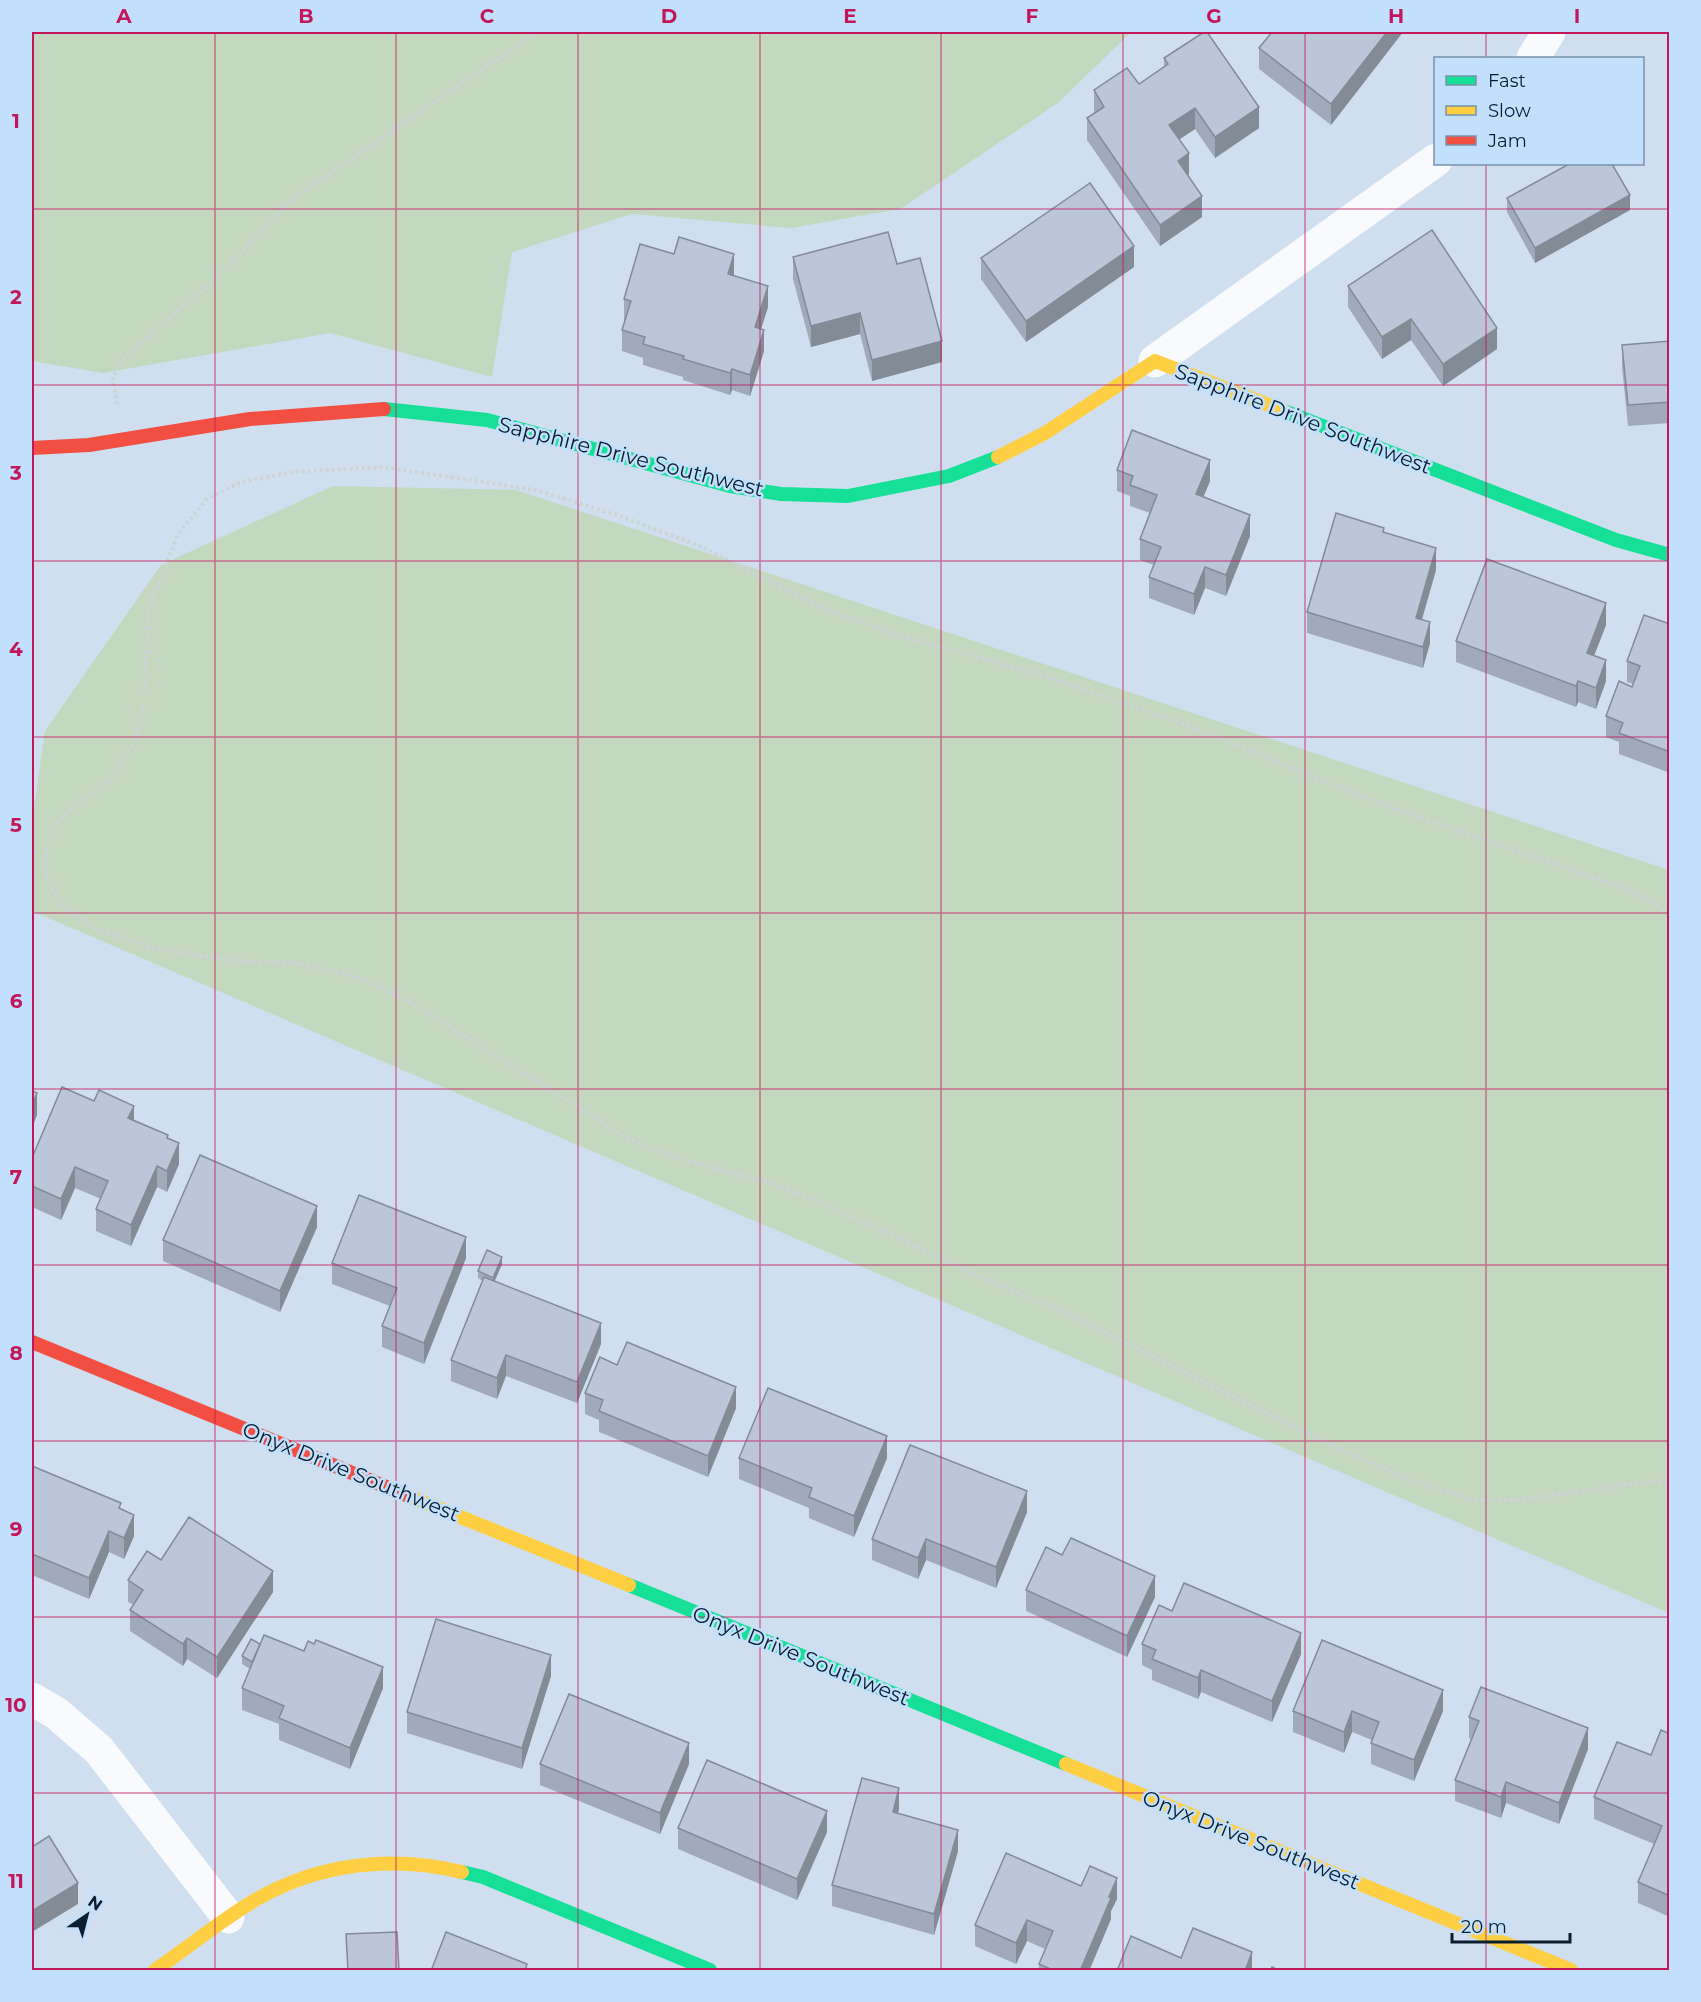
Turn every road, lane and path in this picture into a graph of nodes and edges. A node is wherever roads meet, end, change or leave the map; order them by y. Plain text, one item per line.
1 (537, 32) edge
2 (1549, 32) edge
3 (1534, 57) edge
4 (1434, 161) edge
5 (1155, 361) junction
6 (127, 439) junction
7 (32, 448) edge
8 (1670, 555) edge
9 (1670, 914) edge
10 (32, 1342) edge
11 (1670, 1483) edge
12 (32, 1699) edge
13 (228, 1917) junction
14 (155, 1971) edge
15 (710, 1971) edge
16 (1571, 1971) edge

1 - 6 path
2 - 3 street
4 - 5 street
5 - 6 street, Sapphire Drive Southwest
5 - 8 street, Sapphire Drive Southwest
6 - 7 street, Sapphire Drive Southwest
9 - 11 path
10 - 16 street, Onyx Drive Southwest
12 - 13 street
13 - 14 street
13 - 15 street

